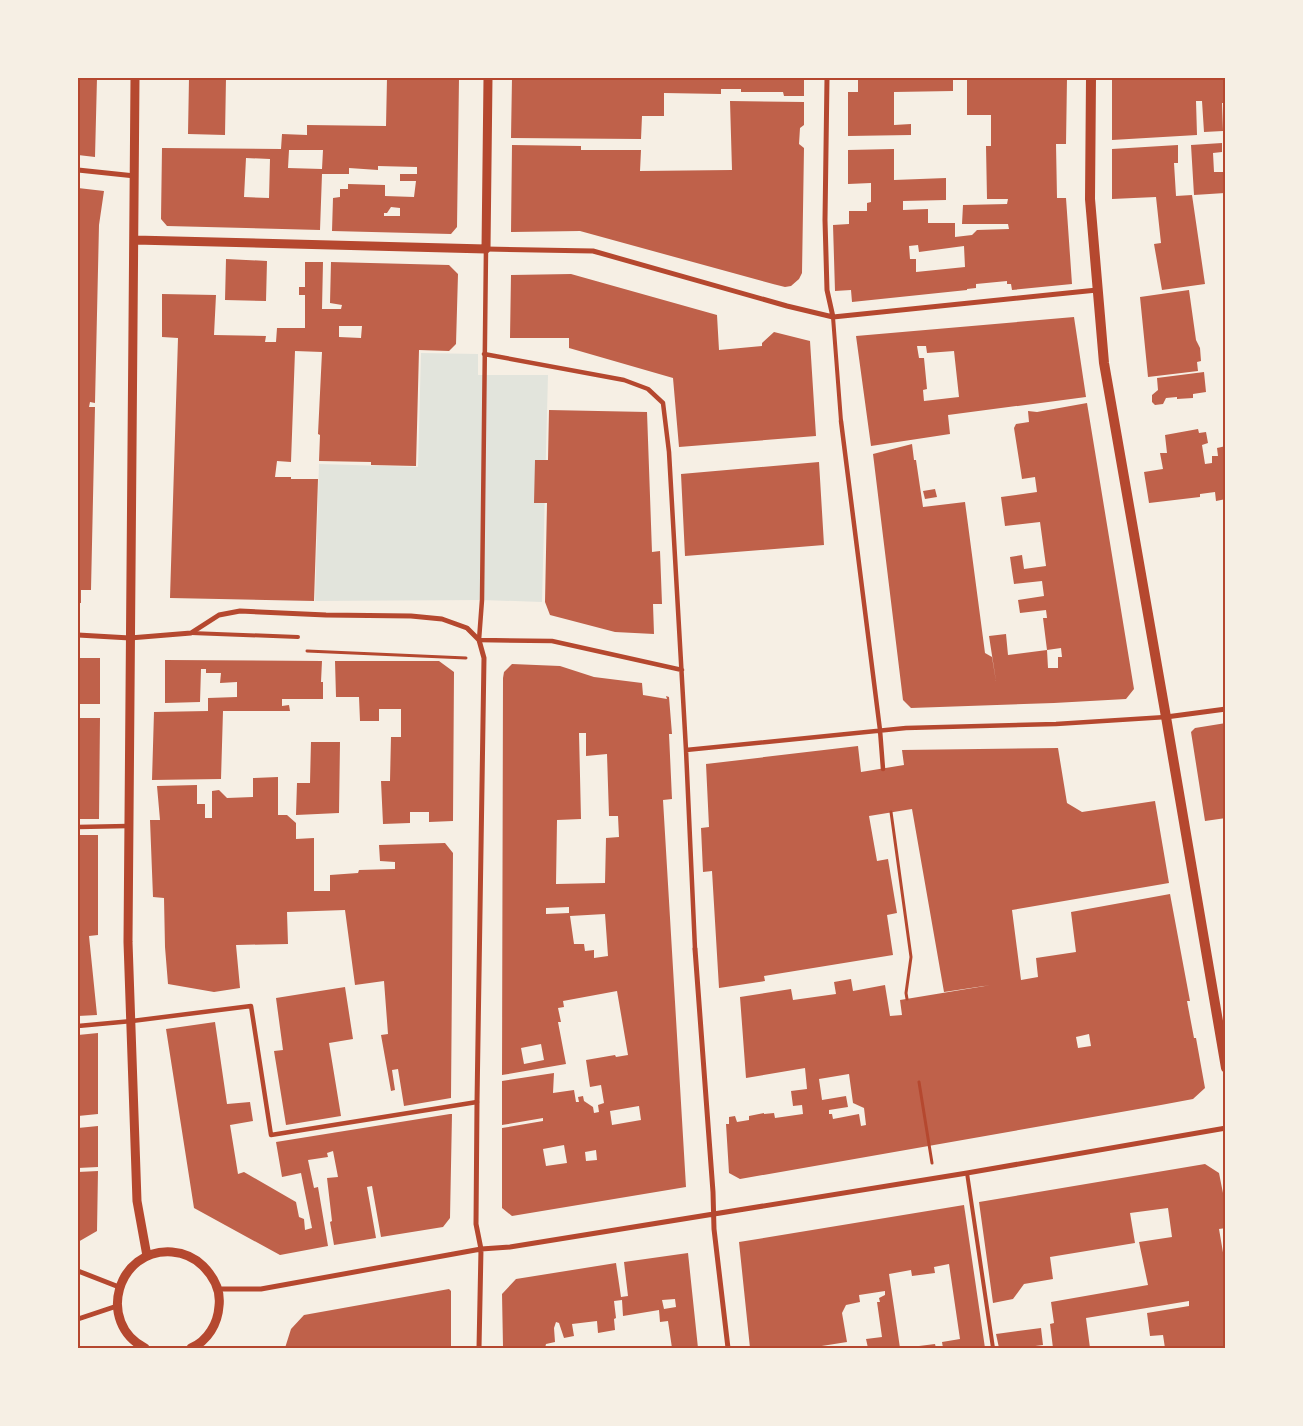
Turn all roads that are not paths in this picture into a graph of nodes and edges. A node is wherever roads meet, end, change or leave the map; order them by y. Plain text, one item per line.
1 (135, 78) edge
2 (488, 78) edge
3 (827, 78) edge
4 (1091, 78) edge
5 (78, 170) edge
6 (135, 176) junction
7 (134, 240) junction
8 (486, 249) junction
9 (1097, 290) junction
10 (833, 317) junction
11 (484, 354) junction
12 (841, 421) joint
13 (191, 633) junction
14 (78, 635) edge
15 (298, 637) dead end
16 (130, 638) junction
17 (479, 640) junction
18 (682, 670) junction
19 (1226, 709) edge
20 (1166, 717) junction
21 (880, 730) junction
22 (686, 750) junction
23 (883, 769) dead end
24 (128, 826) junction
25 (78, 827) edge
26 (695, 949) joint
27 (132, 1021) junction
28 (78, 1026) edge
29 (1226, 1068) edge
30 (477, 1102) junction
31 (1226, 1128) edge
32 (967, 1173) junction
33 (714, 1214) junction
34 (481, 1249) junction
35 (146, 1256) junction
36 (78, 1271) edge
37 (120, 1287) junction
38 (218, 1289) junction
39 (117, 1306) junction
40 (78, 1319) edge
41 (132, 1344) edge
42 (145, 1348) edge
43 (191, 1348) edge
44 (479, 1348) edge
45 (728, 1348) edge
46 (993, 1348) edge

1 - 6 street
2 - 8 street
3 - 10 street
4 - 9 main road
5 - 6 street
6 - 7 street
7 - 8 street
7 - 16 street
8 - 10 street
8 - 11 street
9 - 10 street
9 - 20 main road
10 - 12 lane
11 - 17 street
11 - 18 street
12 - 21 street
13 - 15 lane
13 - 16 street
13 - 17 street
14 - 16 street
16 - 24 street
17 - 18 street
17 - 30 street
18 - 22 street
19 - 20 street
20 - 21 street
20 - 29 main road
21 - 22 street
21 - 23 street
22 - 26 street
24 - 25 street
24 - 27 street
26 - 33 street
27 - 28 street
27 - 30 street
27 - 35 street
30 - 34 street
31 - 32 street
32 - 33 street
32 - 46 lane
33 - 34 street
33 - 45 street
34 - 38 street
34 - 44 street
35 - 37 street
35 - 38 street
36 - 37 street
37 - 39 street
38 - 43 street
39 - 40 street
39 - 41 street
41 - 42 street

